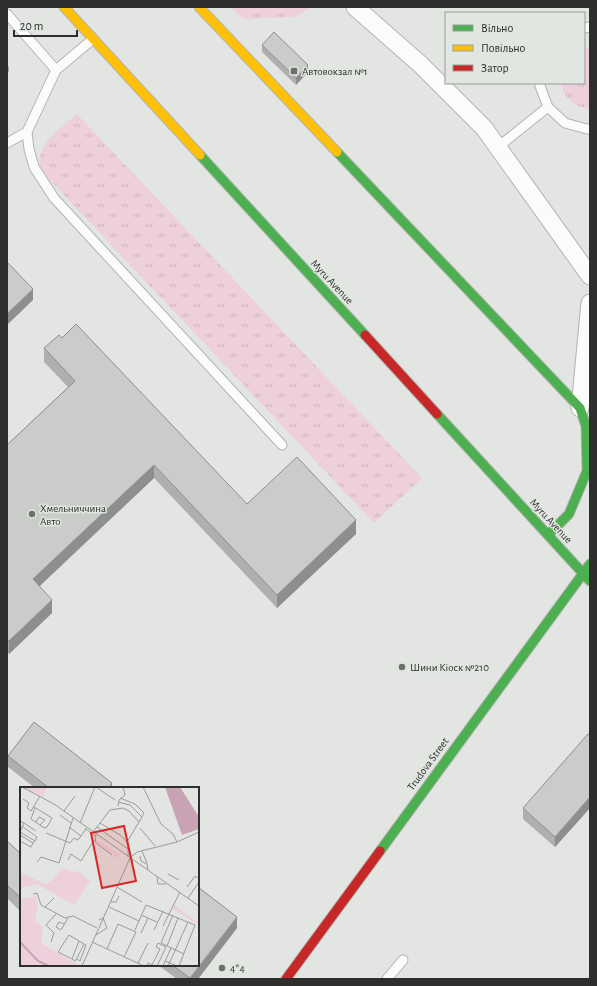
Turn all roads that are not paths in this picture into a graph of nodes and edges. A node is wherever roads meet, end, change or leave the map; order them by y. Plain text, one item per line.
1 (64, 7) edge
2 (199, 7) edge
3 (355, 7) edge
4 (7, 14) edge
5 (93, 39) junction
6 (56, 70) junction
7 (540, 84) edge
8 (548, 107) junction
9 (590, 129) edge
10 (27, 132) junction
11 (7, 143) edge
12 (498, 146) junction
13 (590, 276) edge
14 (590, 303) edge
15 (580, 408) junction
16 (282, 445) dead end
17 (548, 535) junction
18 (590, 564) edge
19 (583, 574) junction
20 (590, 581) edge
21 (403, 960) dead end
22 (286, 979) edge
23 (388, 979) edge

1 - 5 main road, Myru Avenue
2 - 15 main road
3 - 12 street
4 - 6 lane
5 - 6 lane
5 - 17 main road, Myru Avenue
6 - 10 lane
7 - 8 lane
8 - 9 lane
8 - 12 lane
10 - 11 lane
10 - 16 lane
12 - 13 street
14 - 15 street
15 - 17 main road
17 - 19 main road, Myru Avenue
18 - 19 main road, Trudova Street
19 - 20 main road, Myru Avenue
19 - 22 main road, Trudova Street
21 - 23 lane

